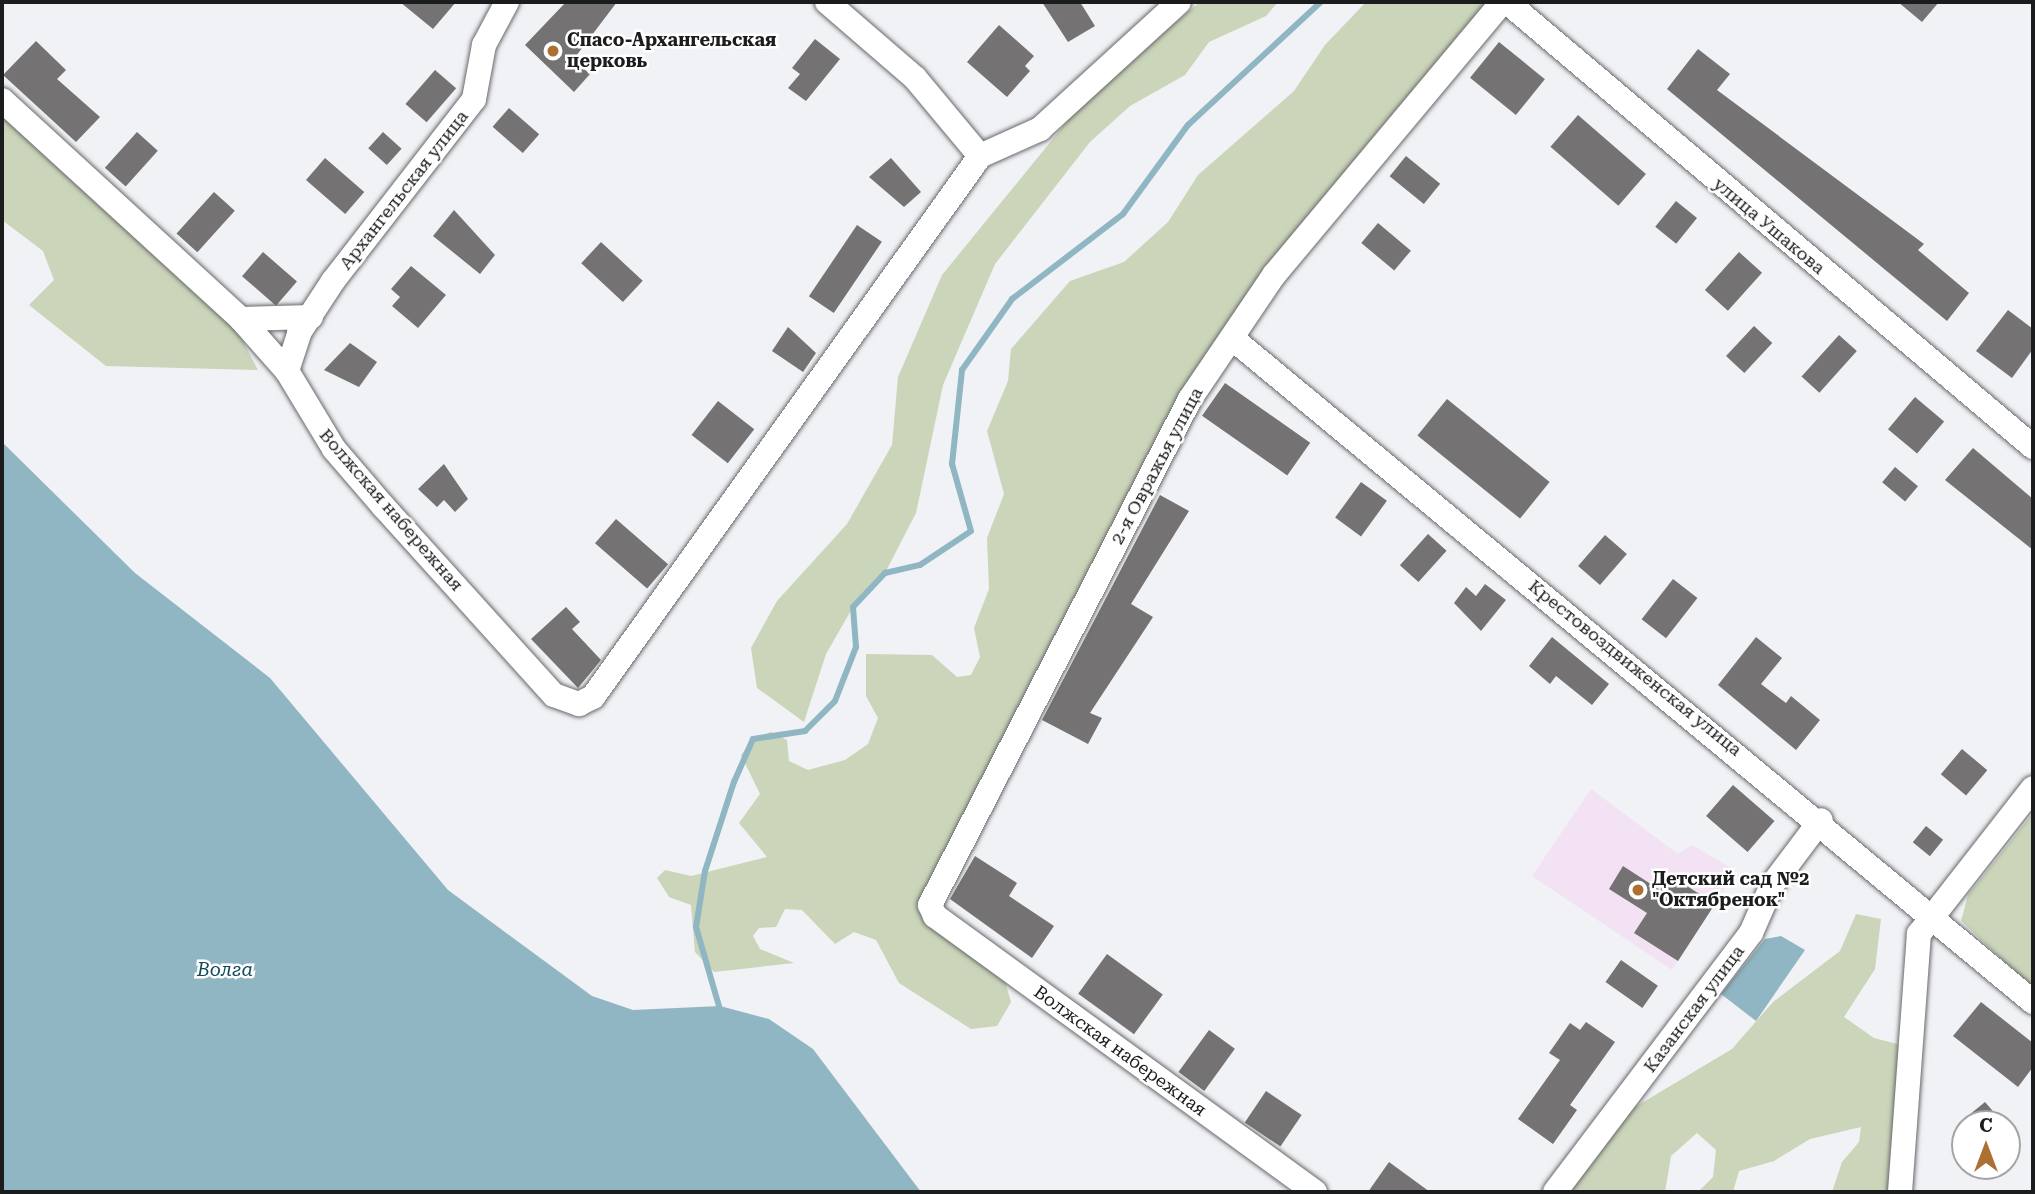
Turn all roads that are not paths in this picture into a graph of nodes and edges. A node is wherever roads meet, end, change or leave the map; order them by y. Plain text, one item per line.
1 (507, 2) edge
2 (827, 2) edge
3 (1179, 2) edge
4 (1502, 2) edge
5 (1507, 2) edge
6 (2, 100) edge
7 (980, 156) junction
8 (310, 317) junction
9 (241, 319) junction
10 (1233, 339) junction
11 (288, 371) junction
12 (2033, 447) edge
13 (2033, 788) edge
14 (1821, 820) junction
15 (930, 905) joint
16 (1933, 915) junction
17 (2033, 1002) edge
18 (1315, 1192) edge
19 (1555, 1192) edge
20 (1900, 1192) edge

1 - 8 street, Архангельская улица
2 - 7 street
3 - 7 street
4 - 10 street, 2-я Овражья улица
5 - 12 street, улица Ушакова
6 - 9 street, Волжская набережная
7 - 11 street, Волжская набережная
8 - 9 street
8 - 11 street, Архангельская улица
9 - 11 street, Волжская набережная
10 - 14 street, Крестовоздвиженская улица
10 - 15 street, 2-я Овражья улица
13 - 16 street
14 - 16 street, Крестовоздвиженская улица
14 - 19 street, Казанская улица
15 - 18 street, Волжская набережная
16 - 17 street, Крестовоздвиженская улица
16 - 20 street

